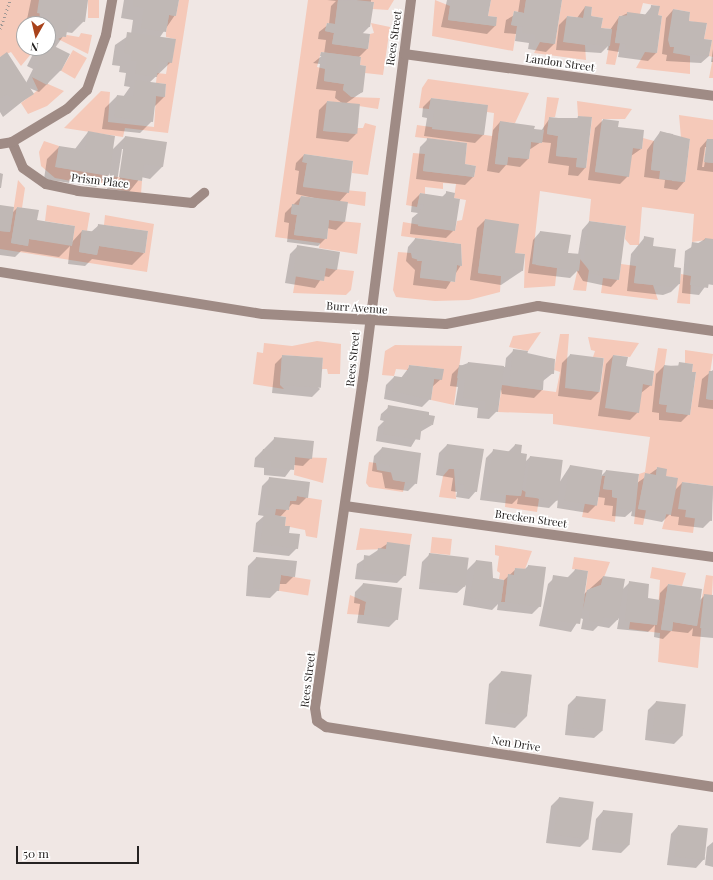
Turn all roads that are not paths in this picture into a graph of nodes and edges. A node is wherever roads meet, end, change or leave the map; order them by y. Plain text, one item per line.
1 (112, 0) edge
2 (411, 0) edge
3 (404, 54) junction
4 (713, 96) edge
5 (12, 142) junction
6 (0, 144) edge
7 (204, 193) dead end
8 (0, 272) edge
9 (369, 320) junction
10 (713, 331) edge
11 (345, 506) junction
12 (713, 557) edge
13 (317, 721) joint
14 (713, 787) edge

1 - 5 street
2 - 3 street, Rees Street
3 - 4 street, Landon Street
3 - 9 street, Rees Street
5 - 6 street
5 - 7 street, Prism Place
8 - 9 street, Burr Avenue
9 - 10 street, Burr Avenue
9 - 11 street, Rees Street
11 - 12 street, Brecken Street
11 - 13 street, Rees Street
13 - 14 street, Nen Drive

